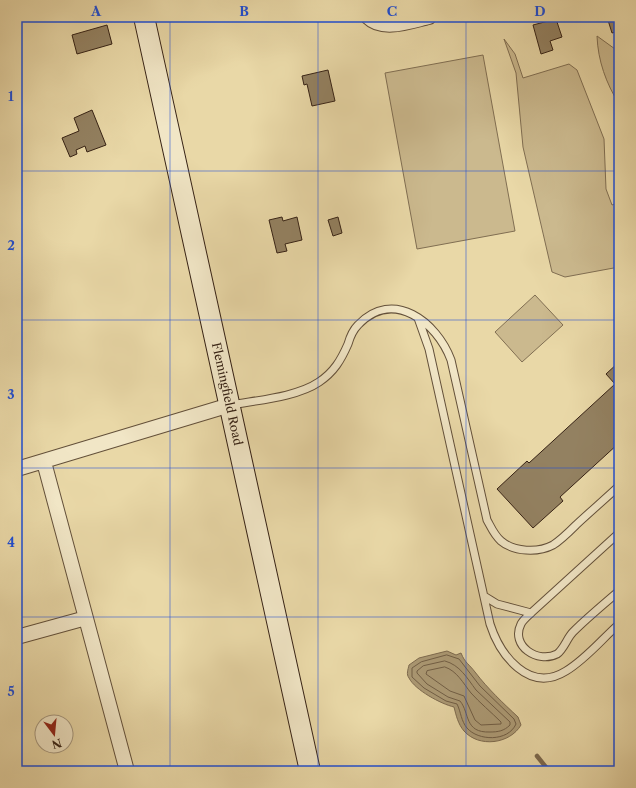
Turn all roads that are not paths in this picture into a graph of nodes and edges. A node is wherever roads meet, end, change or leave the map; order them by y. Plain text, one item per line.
1 (144, 17) edge
2 (368, 17) edge
3 (429, 17) edge
4 (418, 316) junction
5 (230, 405) junction
6 (44, 462) junction
7 (17, 469) edge
8 (619, 486) edge
9 (619, 533) edge
10 (619, 591) edge
11 (484, 596) junction
12 (531, 612) junction
13 (86, 618) junction
14 (619, 624) edge
15 (17, 637) edge
16 (127, 771) edge
17 (310, 771) edge

1 - 5 street, Flemingfield Road
2 - 3 street
4 - 5 lane
4 - 8 lane
4 - 11 lane
5 - 6 street
5 - 17 street, Flemingfield Road
6 - 7 street
6 - 13 street
9 - 12 lane
10 - 12 lane
11 - 12 lane
11 - 14 lane
13 - 15 street
13 - 16 street

